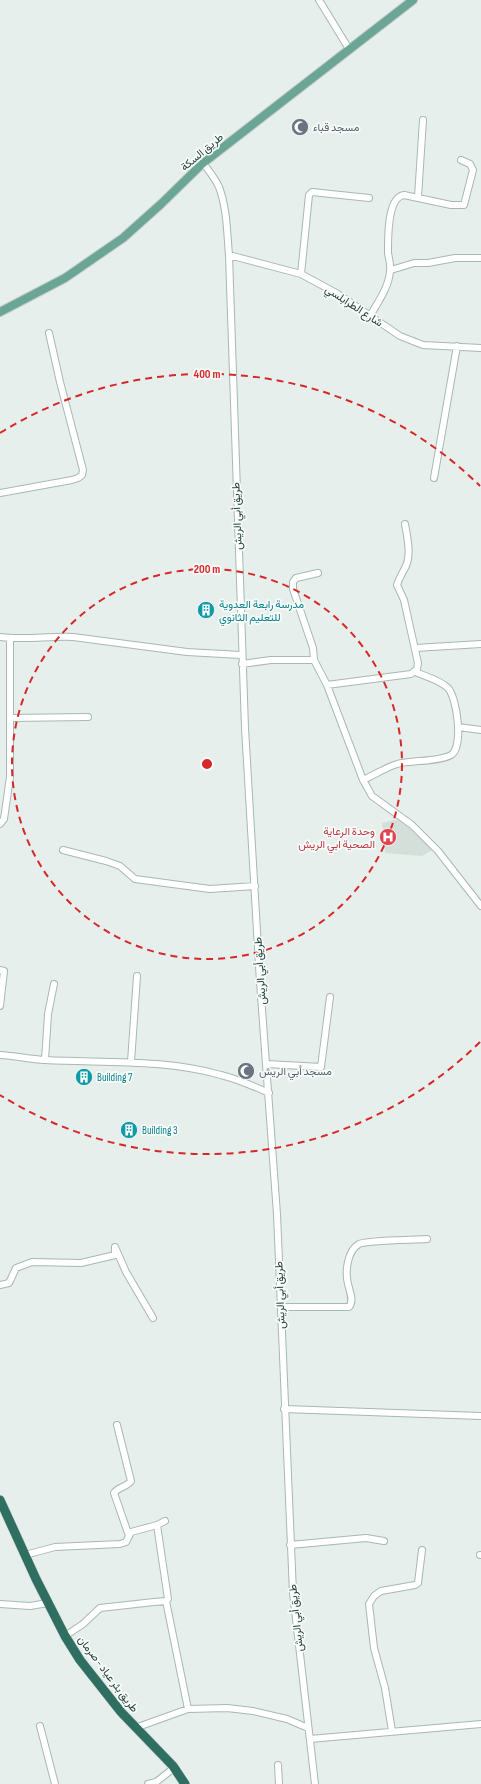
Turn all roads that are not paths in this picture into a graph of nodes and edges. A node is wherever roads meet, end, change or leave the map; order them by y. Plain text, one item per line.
1 (319, 0) edge
2 (412, 0) edge
3 (349, 49) junction
4 (423, 120) dead end
5 (461, 160) dead end
6 (203, 163) junction
7 (418, 197) junction
8 (369, 198) dead end
9 (229, 255) junction
10 (481, 258) edge
11 (391, 270) junction
12 (301, 274) junction
13 (0, 312) edge
14 (370, 316) junction
15 (50, 333) dead end
16 (457, 346) junction
17 (481, 348) edge
18 (434, 478) dead end
19 (0, 493) edge
20 (405, 524) dead end
21 (318, 572) dead end
22 (0, 637) edge
23 (10, 638) junction
24 (481, 644) edge
25 (415, 648) junction
26 (241, 655) junction
27 (314, 660) junction
28 (242, 664) junction
29 (415, 672) junction
30 (327, 684) junction
31 (88, 717) dead end
32 (10, 718) junction
33 (458, 727) junction
34 (481, 730) edge
35 (363, 780) junction
36 (0, 824) edge
37 (63, 850) dead end
38 (255, 886) junction
39 (481, 906) edge
40 (0, 970) edge
41 (137, 976) dead end
42 (54, 984) dead end
43 (330, 997) dead end
44 (0, 1006) edge
45 (0, 1055) edge
46 (45, 1060) junction
47 (131, 1062) junction
48 (267, 1064) junction
49 (269, 1093) junction
50 (427, 1239) dead end
51 (0, 1285) edge
52 (280, 1307) junction
53 (152, 1318) dead end
54 (284, 1409) junction
55 (481, 1416) edge
56 (117, 1425) dead end
57 (0, 1500) edge
58 (165, 1521) dead end
59 (157, 1525) junction
60 (129, 1536) junction
61 (384, 1541) dead end
62 (290, 1545) junction
63 (422, 1550) dead end
64 (25, 1554) junction
65 (166, 1601) junction
66 (48, 1603) junction
67 (0, 1604) edge
68 (65, 1636) junction
69 (188, 1709) junction
70 (481, 1724) edge
71 (40, 1726) dead end
72 (135, 1728) junction
73 (308, 1728) junction
74 (392, 1731) junction
75 (310, 1739) junction
76 (278, 1765) dead end
77 (174, 1768) junction
78 (55, 1784) edge
79 (148, 1784) edge
80 (185, 1784) edge
81 (279, 1784) edge
82 (315, 1784) edge

1 - 3 street
2 - 3 main road, طريق السكة
3 - 6 main road, طريق السكة
4 - 7 street
5 - 7 street
6 - 9 street, طريق أبي الريش
6 - 13 main road, طريق السكة
7 - 11 street
8 - 12 street
9 - 12 street, شارع الطرابلسي
9 - 26 street, طريق أبي الريش
10 - 11 street
11 - 14 street
12 - 14 street, شارع الطرابلسي
14 - 16 street, شارع الطرابلسي
15 - 19 street
16 - 17 street, شارع الطرابلسي
16 - 18 street
20 - 25 street
21 - 27 street
22 - 23 street
23 - 26 street
23 - 32 street
24 - 25 street
25 - 29 street
26 - 28 street, طريق أبي الريش
27 - 28 street
27 - 30 street
28 - 38 street, طريق أبي الريش
29 - 30 street
29 - 33 street
30 - 35 street
31 - 32 street
32 - 36 street
33 - 34 street
33 - 35 street
35 - 39 street
37 - 38 street
38 - 48 street, طريق أبي الريش
40 - 44 street
41 - 47 street
42 - 46 street
43 - 48 street
45 - 46 street
46 - 47 street
47 - 49 street
48 - 49 street, طريق أبي الريش
49 - 52 street, طريق أبي الريش
50 - 52 street
51 - 53 street
52 - 54 street, طريق أبي الريش
54 - 55 street
54 - 62 street, طريق أبي الريش
56 - 60 street
57 - 64 highway, طريق بئر عياد - صرمان
58 - 59 street
59 - 60 street
59 - 65 street
60 - 64 street
61 - 62 street
62 - 73 street, طريق أبي الريش
63 - 74 street
64 - 66 highway, طريق بئر عياد - صرمان
65 - 68 street
65 - 69 street
66 - 67 street
66 - 68 highway, طريق بئر عياد - صرمان
68 - 72 highway, طريق بئر عياد - صرمان
69 - 72 street
69 - 73 street
70 - 74 street
71 - 78 street
72 - 77 highway, طريق بئر عياد - صرمان
73 - 75 street, طريق أبي الريش
74 - 75 street
75 - 82 street, طريق أبي الريش
76 - 81 street
77 - 79 street
77 - 80 highway, طريق بئر عياد - صرمان

